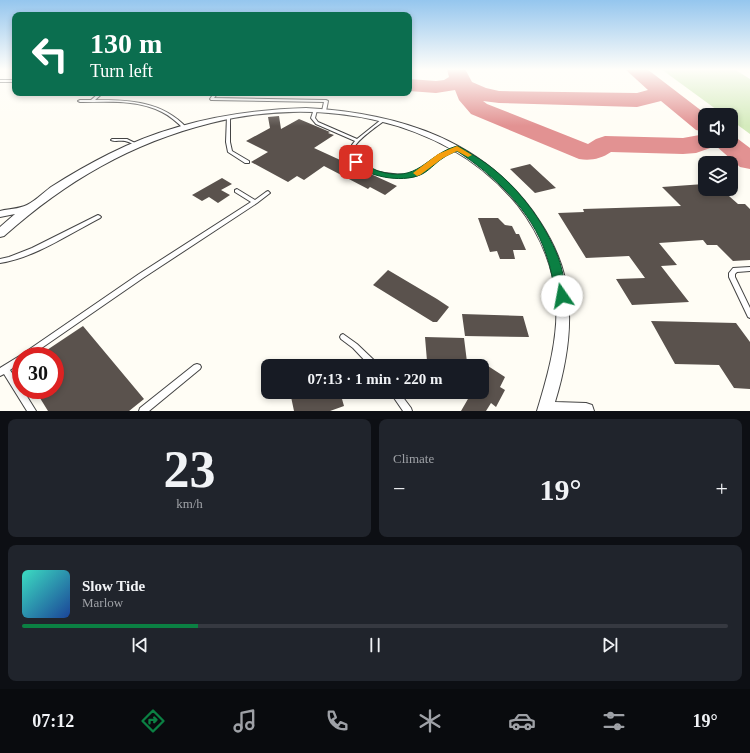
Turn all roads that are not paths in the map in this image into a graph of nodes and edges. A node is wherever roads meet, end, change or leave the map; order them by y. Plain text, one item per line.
1 (98, 96) edge
2 (214, 96) edge
3 (80, 101) dead end
4 (92, 101) junction
5 (320, 110) junction
6 (228, 117) junction
7 (383, 120) junction
8 (185, 128) junction
9 (113, 140) dead end
10 (357, 140) junction
11 (137, 145) junction
12 (457, 148) junction
13 (247, 162) dead end
14 (237, 191) dead end
15 (268, 193) dead end
16 (255, 202) junction
17 (30, 207) junction
18 (0, 214) edge
19 (98, 217) dead end
20 (0, 232) edge
21 (0, 261) edge
22 (750, 269) edge
23 (750, 315) edge
24 (343, 337) dead end
25 (37, 347) edge
26 (368, 359) edge
27 (12, 364) edge
28 (197, 367) dead end
29 (2, 371) edge
30 (399, 399) edge
31 (545, 410) edge
32 (32, 411) edge
33 (144, 411) edge
34 (408, 411) edge
35 (586, 411) edge

1 - 4 lane
2 - 5 lane
3 - 4 lane
4 - 8 lane
5 - 6 street
5 - 7 street
5 - 10 lane
6 - 8 street
6 - 13 lane
7 - 10 lane
7 - 12 street
8 - 11 street
9 - 11 lane
10 - 12 lane
11 - 17 street
12 - 31 street
14 - 16 lane
15 - 16 lane
16 - 25 lane
17 - 18 street
17 - 20 street
19 - 21 lane
22 - 23 lane
24 - 26 lane
27 - 29 lane
28 - 33 lane
29 - 32 lane
30 - 34 lane
31 - 35 street

